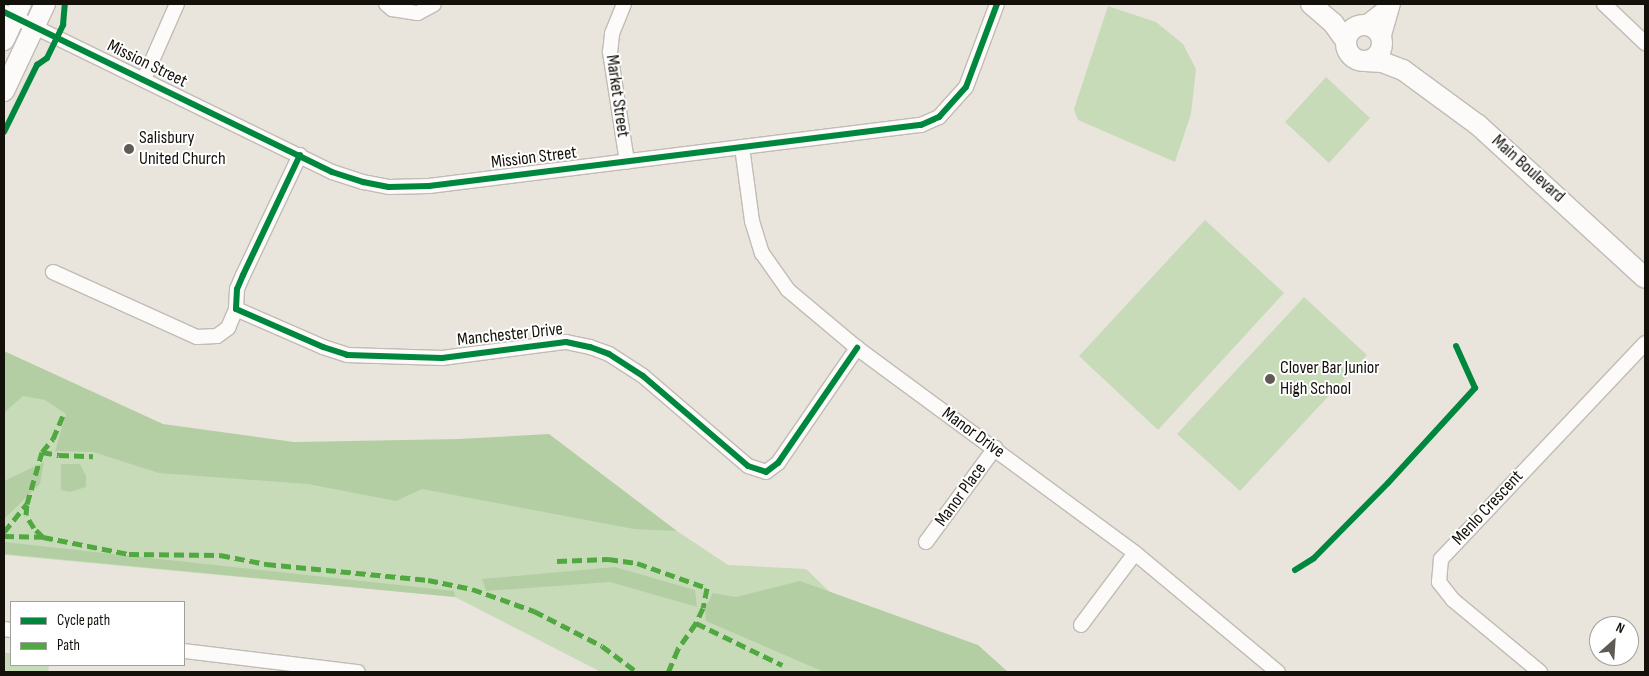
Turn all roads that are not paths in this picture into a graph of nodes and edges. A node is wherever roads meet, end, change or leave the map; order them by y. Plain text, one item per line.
1 (45, 4) edge
2 (177, 4) edge
3 (386, 4) edge
4 (434, 4) edge
5 (624, 4) edge
6 (997, 4) edge
7 (1392, 4) edge
8 (1604, 4) edge
9 (1317, 9) edge
10 (13, 11) edge
11 (1362, 25) junction
12 (35, 27) junction
13 (4, 40) edge
14 (1346, 41) junction
15 (1382, 42) junction
16 (1645, 43) edge
17 (1365, 61) junction
18 (1403, 70) junction
19 (144, 79) junction
20 (4, 91) edge
21 (742, 147) junction
22 (300, 155) junction
23 (627, 162) junction
24 (54, 272) dead end
25 (1645, 278) edge
26 (236, 309) junction
27 (1645, 343) edge
28 (858, 348) junction
29 (995, 448) junction
30 (926, 542) dead end
31 (1135, 553) junction
32 (1081, 625) dead end
33 (185, 651) edge
34 (337, 671) edge
35 (358, 672) edge
36 (1278, 672) edge
37 (1540, 672) edge

1 - 12 street
2 - 19 street
3 - 4 street
5 - 23 street, Market Street
6 - 21 street, Mission Street
7 - 11 street
7 - 15 street
8 - 16 street
9 - 11 street, Main Boulevard
9 - 14 street, Main Boulevard
10 - 12 street, Mission Street
10 - 13 street
11 - 14 street
11 - 15 street, Main Boulevard
12 - 19 street, Mission Street
12 - 20 street
14 - 17 street, Main Boulevard
15 - 17 street
15 - 18 street, Main Boulevard
17 - 18 street, Main Boulevard
18 - 25 street, Main Boulevard
19 - 22 street, Mission Street
21 - 23 street, Mission Street
21 - 28 street, Manor Drive
22 - 23 street, Mission Street
22 - 26 street
24 - 26 street
26 - 28 street, Manchester Drive
27 - 37 street, Menlo Crescent
28 - 29 street, Manor Drive
29 - 30 street, Manor Place
29 - 31 street, Manor Drive
31 - 32 street
31 - 36 street, Manor Drive
33 - 34 street
34 - 35 street

